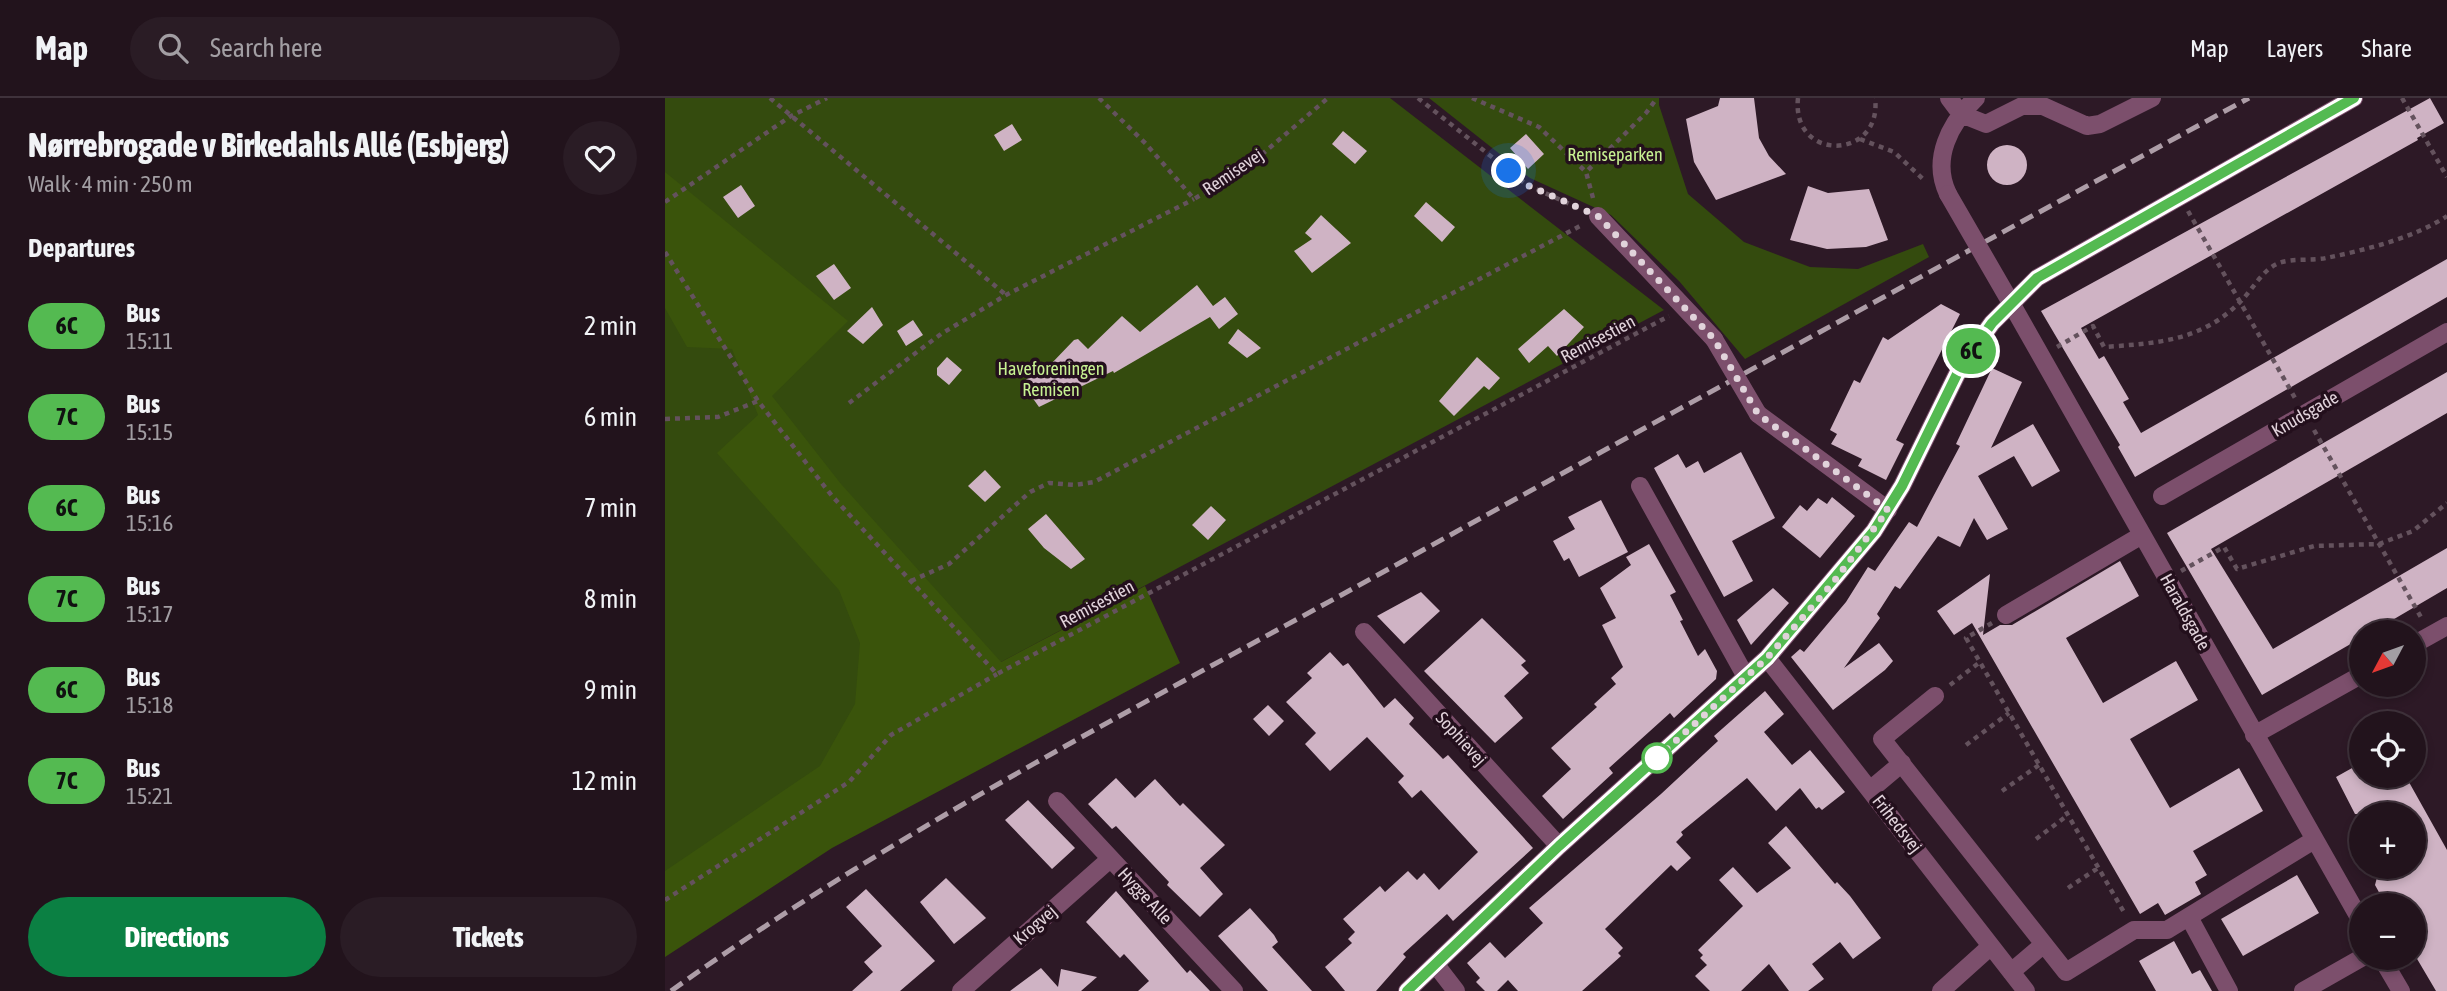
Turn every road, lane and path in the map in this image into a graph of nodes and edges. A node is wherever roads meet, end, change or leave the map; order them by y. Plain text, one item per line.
1 (770, 98) edge
2 (827, 98) edge
3 (1099, 98) edge
4 (1328, 98) edge
5 (1417, 98) edge
6 (1472, 98) edge
7 (1657, 98) edge
8 (1798, 98) edge
9 (1875, 98) edge
10 (1949, 98) edge
11 (1976, 98) edge
12 (2153, 98) edge
13 (2354, 98) edge
14 (2402, 98) edge
15 (1961, 114) junction
16 (792, 116) junction
17 (1860, 139) junction
18 (1586, 172) junction
19 (2447, 177) edge
20 (1948, 194) junction
21 (1194, 199) junction
22 (665, 202) edge
23 (1598, 216) junction
24 (2447, 216) edge
25 (665, 252) edge
26 (1006, 295) junction
27 (2011, 303) junction
28 (1685, 307) junction
29 (2447, 332) edge
30 (2041, 356) junction
31 (758, 401) junction
32 (849, 403) dead end
33 (665, 419) edge
34 (1640, 486) dead end
35 (2162, 496) dead end
36 (2447, 503) edge
37 (1888, 510) junction
38 (2141, 535) junction
39 (2167, 579) junction
40 (911, 581) junction
41 (2006, 615) joint
42 (2447, 626) edge
43 (1364, 632) dead end
44 (2426, 638) edge
45 (1767, 658) junction
46 (1980, 662) junction
47 (996, 674) junction
48 (1746, 677) junction
49 (2349, 682) edge
50 (1935, 696) joint
51 (2009, 713) junction
52 (2254, 735) junction
53 (1966, 745) dead end
54 (1902, 763) junction
55 (2039, 765) junction
56 (1870, 790) junction
57 (2002, 790) dead end
58 (1057, 801) dead end
59 (2068, 815) junction
60 (2036, 839) dead end
61 (2314, 840) junction
62 (1559, 846) junction
63 (1110, 859) junction
64 (2098, 868) junction
65 (2068, 888) dead end
66 (665, 900) edge
67 (2349, 900) edge
68 (2189, 916) junction
69 (2134, 930) junction
70 (2044, 944) junction
71 (1991, 946) junction
72 (1436, 965) junction
73 (2349, 965) edge
74 (2389, 970) edge
75 (2011, 971) junction
76 (961, 991) edge
77 (1234, 991) edge
78 (1407, 991) edge
79 (1456, 991) edge
80 (1941, 991) edge
81 (2026, 991) edge
82 (2229, 991) edge
83 (2303, 991) edge
84 (2401, 991) edge

1 - 16 path
2 - 16 path
3 - 21 path, Remisevej
4 - 21 path, Remisevej
5 - 23 path
6 - 18 path
7 - 18 path
8 - 17 path
9 - 17 path
10 - 15 street
11 - 15 street, Haraldsgade
12 - 15 street
13 - 27 street
14 - 19 path
15 - 20 street, Haraldsgade
16 - 22 path
16 - 26 path
17 - 20 path
18 - 23 path
20 - 27 street, Haraldsgade, bridge
21 - 26 path
23 - 28 street
23 - 40 path
24 - 30 path
25 - 31 path
26 - 32 path
27 - 30 street, Haraldsgade
27 - 37 street
28 - 37 street, bridge
28 - 47 path, Remisestien
29 - 35 street, Knudsgade
30 - 38 street, Haraldsgade
31 - 33 path
31 - 40 path
34 - 48 street
36 - 39 path
37 - 45 street
38 - 39 street, Haraldsgade
38 - 41 street
39 - 52 street, Haraldsgade
40 - 47 path
41 - 46 path
42 - 44 street
43 - 62 street, Sophievej
45 - 48 street
45 - 56 street, Frihedsvej
46 - 50 path
46 - 51 path
47 - 66 path, Remisestien
48 - 62 street
49 - 52 street
50 - 54 street
51 - 53 path
51 - 55 path
52 - 61 street, Haraldsgade
54 - 56 street
54 - 70 street
55 - 57 path
55 - 59 path
56 - 71 street, Frihedsvej
58 - 63 street, Hygge Alle
59 - 60 path
59 - 64 path
61 - 67 street, Haraldsgade
61 - 68 street
62 - 72 street
63 - 76 street, Krogvej
63 - 77 street, Hygge Alle
64 - 65 path
64 - 69 path
68 - 69 street
68 - 82 street
69 - 70 street
70 - 75 street
71 - 75 street, Frihedsvej
71 - 80 street
72 - 78 street
72 - 79 street
73 - 83 street
74 - 84 street
75 - 81 street, Frihedsvej

